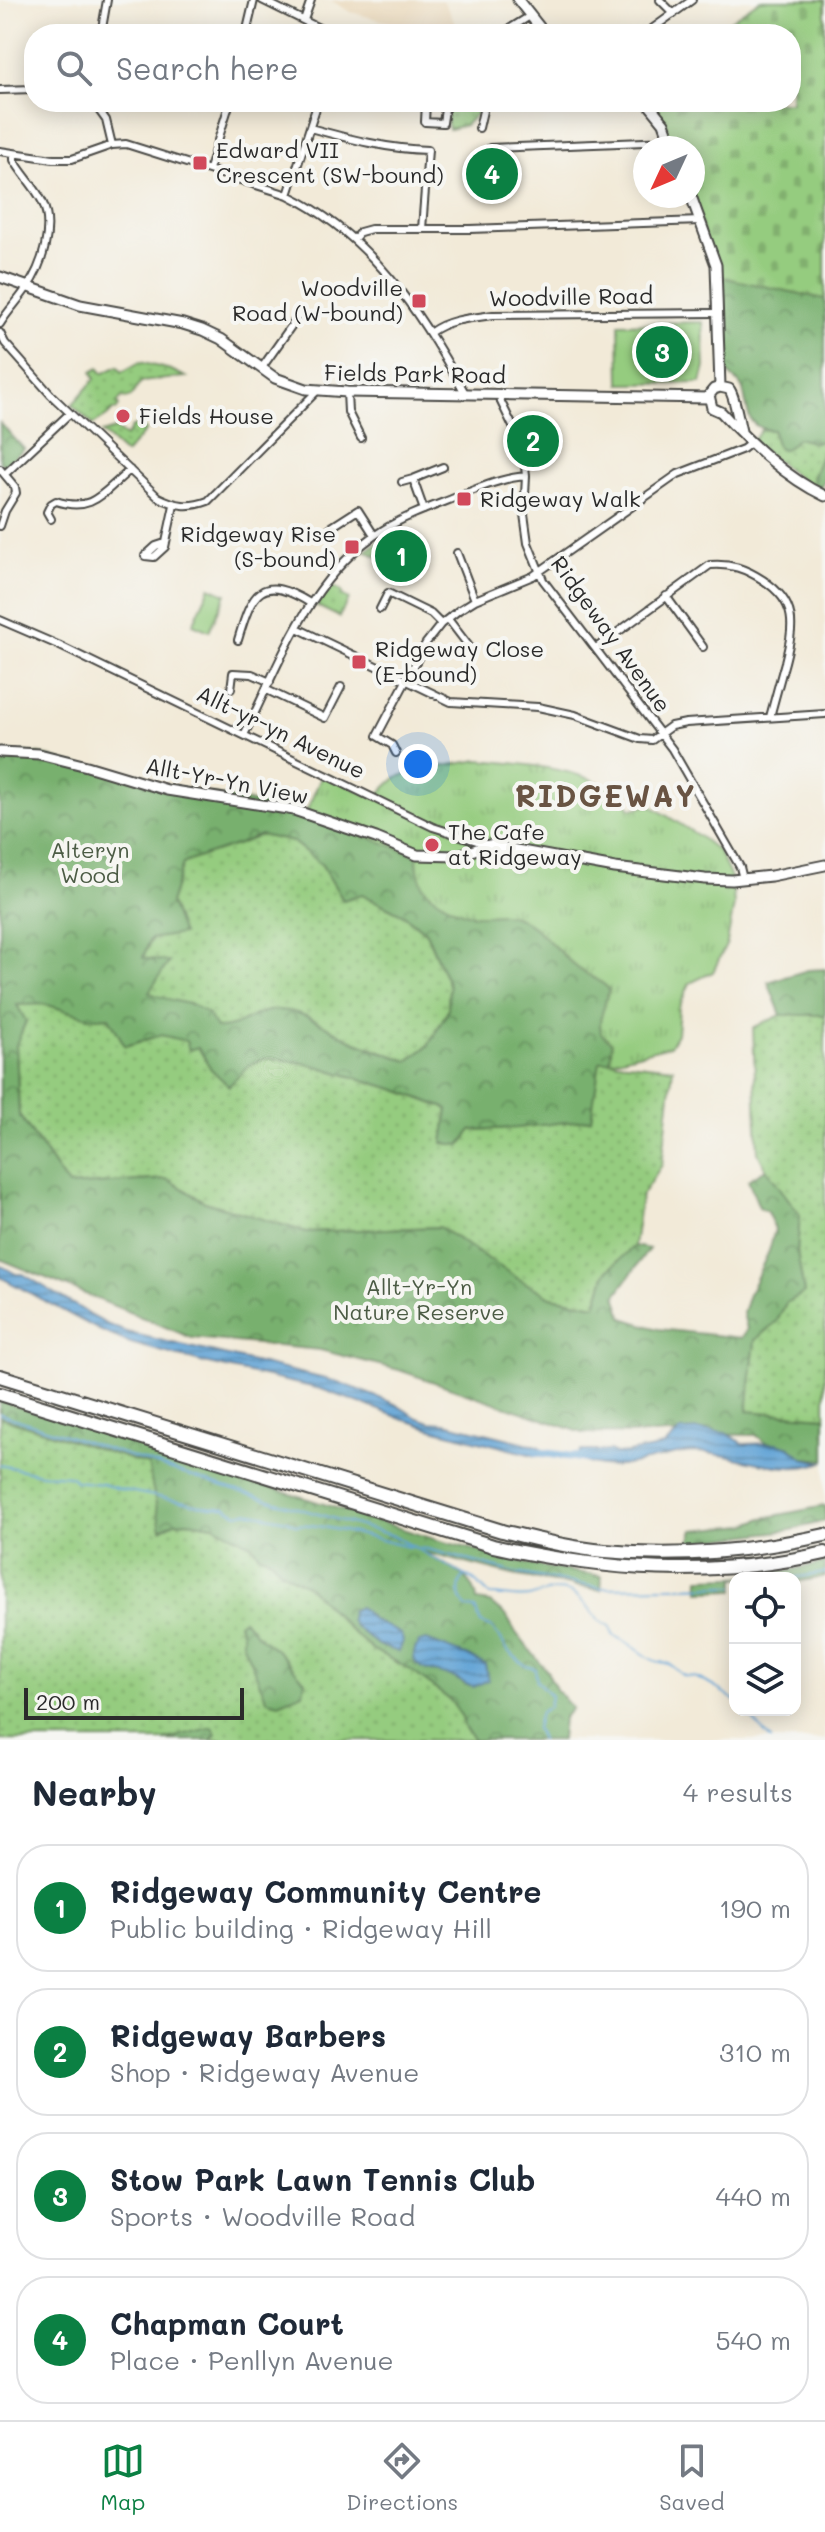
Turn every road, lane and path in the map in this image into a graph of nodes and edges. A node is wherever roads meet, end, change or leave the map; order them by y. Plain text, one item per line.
1 (107, 0) edge
2 (254, 0) edge
3 (262, 0) edge
4 (311, 0) edge
5 (518, 0) edge
6 (660, 0) edge
7 (692, 0) edge
8 (674, 14) junction
9 (530, 16) junction
10 (304, 20) junction
11 (103, 24) edge
12 (248, 24) edge
13 (312, 24) edge
14 (517, 24) edge
15 (537, 24) edge
16 (660, 24) edge
17 (24, 89) edge
18 (0, 90) edge
19 (100, 112) edge
20 (227, 112) edge
21 (315, 112) edge
22 (426, 112) edge
23 (445, 112) edge
24 (483, 112) edge
25 (655, 112) edge
26 (310, 128) junction
27 (479, 128) dead end
28 (669, 136) edge
29 (112, 145) junction
30 (633, 145) edge
31 (490, 148) dead end
32 (0, 151) edge
33 (14, 154) junction
34 (209, 169) junction
35 (288, 195) junction
36 (696, 208) edge
37 (701, 221) junction
38 (422, 229) junction
39 (354, 239) junction
40 (0, 277) edge
41 (28, 288) junction
42 (716, 313) junction
43 (299, 315) dead end
44 (0, 324) edge
45 (431, 332) junction
46 (0, 333) edge
47 (261, 369) junction
48 (720, 387) junction
49 (318, 390) junction
50 (347, 392) junction
51 (465, 393) junction
52 (500, 394) junction
53 (709, 398) junction
54 (734, 404) junction
55 (721, 412) junction
56 (70, 413) junction
57 (741, 431) junction
58 (361, 438) dead end
59 (752, 442) junction
60 (443, 467) dead end
61 (130, 470) junction
62 (2, 472) edge
63 (526, 476) junction
64 (413, 479) junction
65 (402, 482) dead end
66 (825, 496) edge
67 (174, 505) junction
68 (424, 510) junction
69 (51, 519) dead end
70 (0, 526) edge
71 (330, 528) dead end
72 (374, 535) junction
73 (165, 543) dead end
74 (457, 553) dead end
75 (539, 571) junction
76 (666, 596) junction
77 (475, 600) junction
78 (310, 603) junction
79 (380, 609) dead end
80 (448, 619) junction
81 (0, 620) edge
82 (441, 624) junction
83 (297, 628) junction
84 (238, 640) dead end
85 (703, 647) dead end
86 (596, 648) junction
87 (471, 649) dead end
88 (406, 681) junction
89 (270, 682) junction
90 (341, 687) dead end
91 (231, 689) dead end
92 (267, 690) junction
93 (825, 714) edge
94 (770, 717) junction
95 (661, 734) junction
96 (244, 735) junction
97 (0, 752) edge
98 (396, 753) dead end
99 (489, 845) junction
100 (825, 865) edge
101 (743, 879) junction
102 (0, 1376) edge
103 (0, 1394) edge
104 (825, 1535) edge
105 (825, 1553) edge

1 - 11 street
2 - 12 street
3 - 10 street
4 - 10 street
5 - 9 main road
6 - 8 street
7 - 8 street
8 - 16 street
9 - 14 street
9 - 15 main road
10 - 13 street
17 - 18 street
19 - 29 street
20 - 34 street
21 - 26 street
22 - 23 street
24 - 27 street
25 - 28 main road
26 - 35 street
26 - 38 street
29 - 33 street
29 - 34 street
30 - 31 street
32 - 33 street
33 - 41 street
34 - 35 street
35 - 39 street
36 - 37 main road
37 - 38 street
37 - 42 main road
38 - 39 street
39 - 45 street
40 - 41 main road, Fields Park Road
41 - 44 street
41 - 47 main road, Fields Park Road
42 - 45 street, Woodville Road
42 - 48 main road
43 - 47 street
45 - 51 street
46 - 56 street
47 - 49 main road, Fields Park Road
48 - 53 main road
48 - 54 main road
49 - 50 main road, Fields Park Road
49 - 67 street
50 - 51 main road, Fields Park Road
50 - 58 street
51 - 52 main road, Fields Park Road
52 - 53 main road, Fields Park Road
52 - 63 street, Ridgeway Avenue
53 - 55 main road
54 - 55 main road
54 - 57 main road
55 - 57 main road
56 - 61 street
56 - 62 street
57 - 59 main road
59 - 66 main road
59 - 75 street
60 - 64 street
61 - 67 street
61 - 69 street
62 - 70 street
63 - 68 street
63 - 75 street, Ridgeway Avenue
64 - 65 street
64 - 68 street
67 - 73 street
68 - 72 street
71 - 72 street
72 - 78 street
74 - 77 street
75 - 77 street
75 - 86 street, Ridgeway Avenue
76 - 85 street
76 - 86 street
76 - 94 street
77 - 80 street
78 - 83 street
78 - 84 street
79 - 82 street
80 - 82 street
80 - 87 street
81 - 96 street, Allt-yr-yn Avenue
82 - 88 street
83 - 88 street
83 - 89 street
86 - 95 street, Ridgeway Avenue
88 - 95 street
88 - 98 street
89 - 91 street
89 - 92 street
90 - 92 street
92 - 96 street
93 - 94 street
94 - 95 street
95 - 101 street, Ridgeway Avenue
96 - 99 street, Allt-yr-yn Avenue
97 - 99 main road, Allt-Yr-Yn View
99 - 101 main road, Allt-yr-yn Avenue
100 - 101 main road
102 - 104 highway
103 - 105 highway

